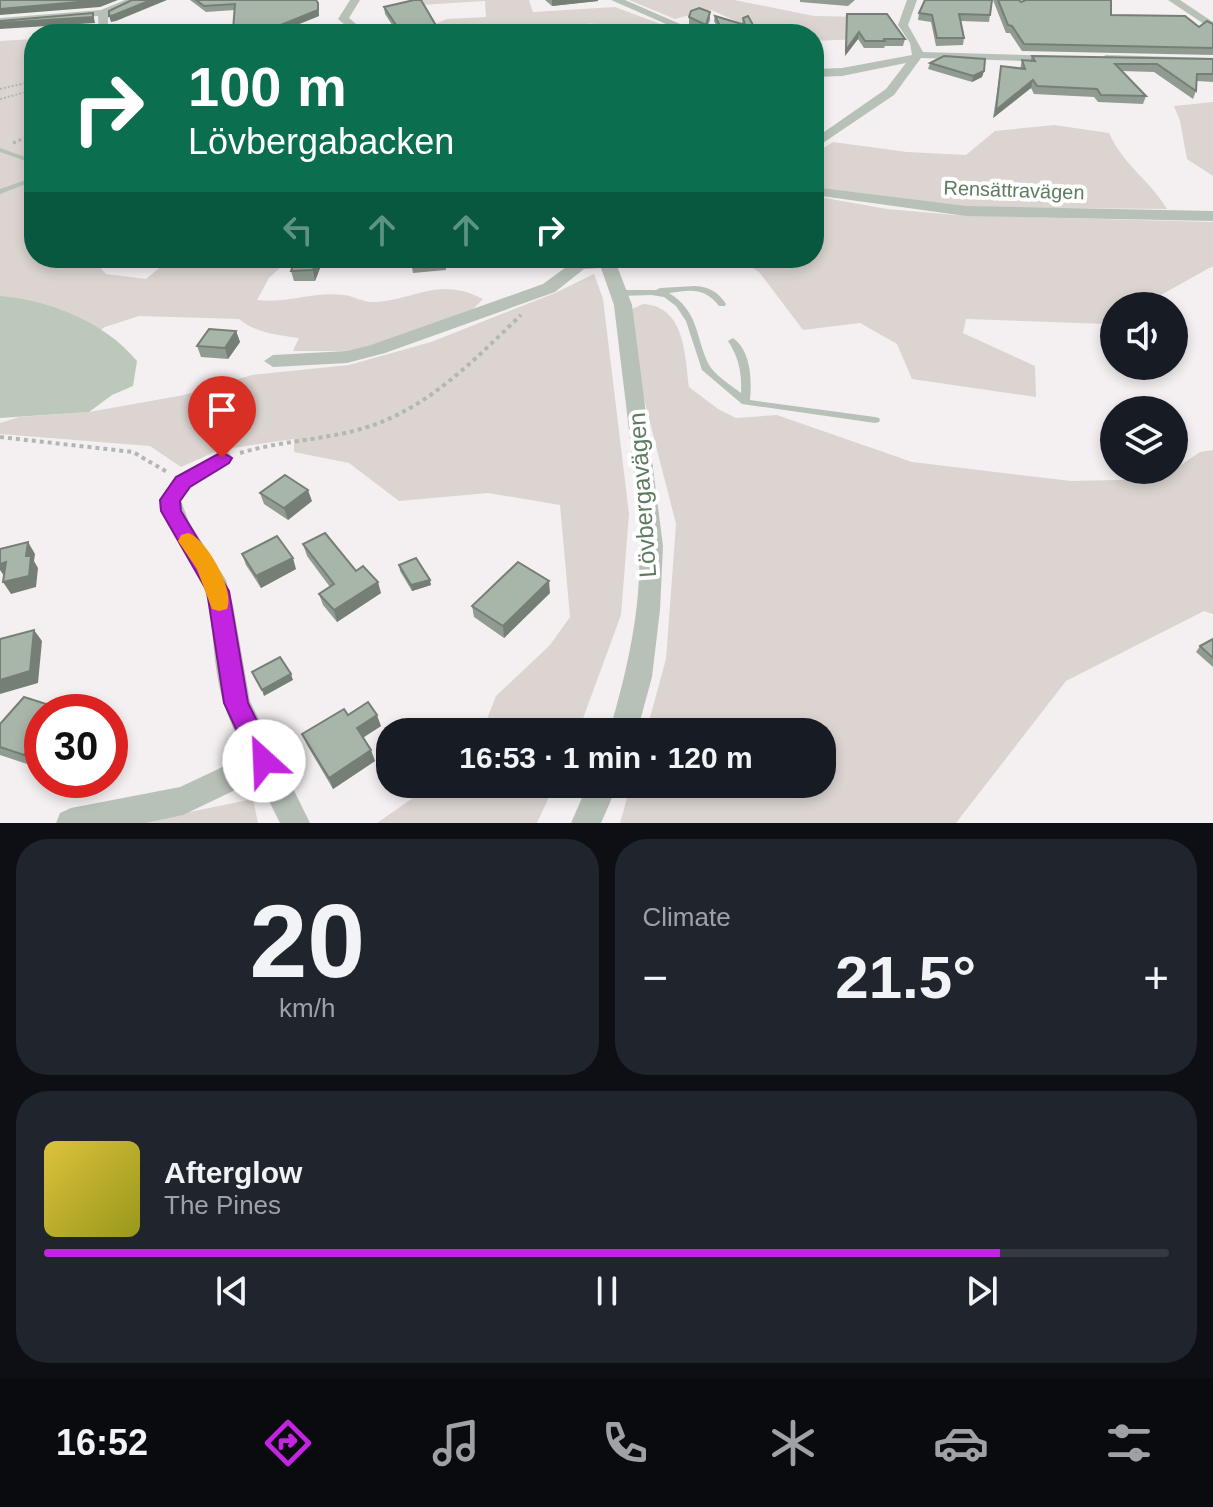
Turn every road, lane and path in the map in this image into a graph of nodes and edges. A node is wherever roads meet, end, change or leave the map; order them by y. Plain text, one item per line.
1 (355, 0) edge
2 (616, 0) edge
3 (912, 0) edge
4 (1173, 0) edge
5 (127, 1) edge
6 (1191, 11) junction
7 (1213, 11) edge
8 (103, 13) junction
9 (0, 21) edge
10 (103, 24) edge
11 (350, 24) edge
12 (674, 24) edge
13 (1213, 27) edge
14 (916, 57) junction
15 (1097, 58) edge
16 (1066, 59) edge
17 (1213, 61) edge
18 (824, 73) edge
19 (24, 83) edge
20 (0, 89) edge
21 (24, 93) edge
22 (0, 99) edge
23 (824, 138) edge
24 (0, 150) edge
25 (24, 158) edge
26 (24, 183) edge
27 (0, 192) edge
28 (824, 192) edge
29 (1213, 216) edge
30 (575, 268) edge
31 (610, 268) edge
32 (549, 288) junction
33 (651, 292) junction
34 (620, 293) junction
35 (722, 304) dead end
36 (733, 341) dead end
37 (273, 361) dead end
38 (745, 402) junction
39 (875, 420) dead end
40 (0, 437) edge
41 (222, 458) joint
42 (183, 482) junction
43 (627, 718) edge
44 (264, 761) junction
45 (597, 798) edge
46 (71, 823) edge
47 (295, 823) edge
48 (586, 823) edge

1 - 11 street
2 - 12 street
3 - 14 street
4 - 6 street
5 - 8 street
6 - 7 street
6 - 13 street
8 - 9 street
8 - 10 street
14 - 16 street
14 - 18 street
14 - 23 street
15 - 17 street
19 - 20 path
21 - 22 path
24 - 25 lane
26 - 27 lane
28 - 29 street, Rensättravägen
30 - 32 street
31 - 34 street, Lövbergavägen
32 - 37 street
32 - 41 path
33 - 34 lane
33 - 35 lane
33 - 38 lane
34 - 43 street, Lövbergavägen
36 - 38 lane
38 - 39 lane
40 - 42 path
41 - 42 street
42 - 44 street
44 - 46 street
44 - 47 street
45 - 48 street

